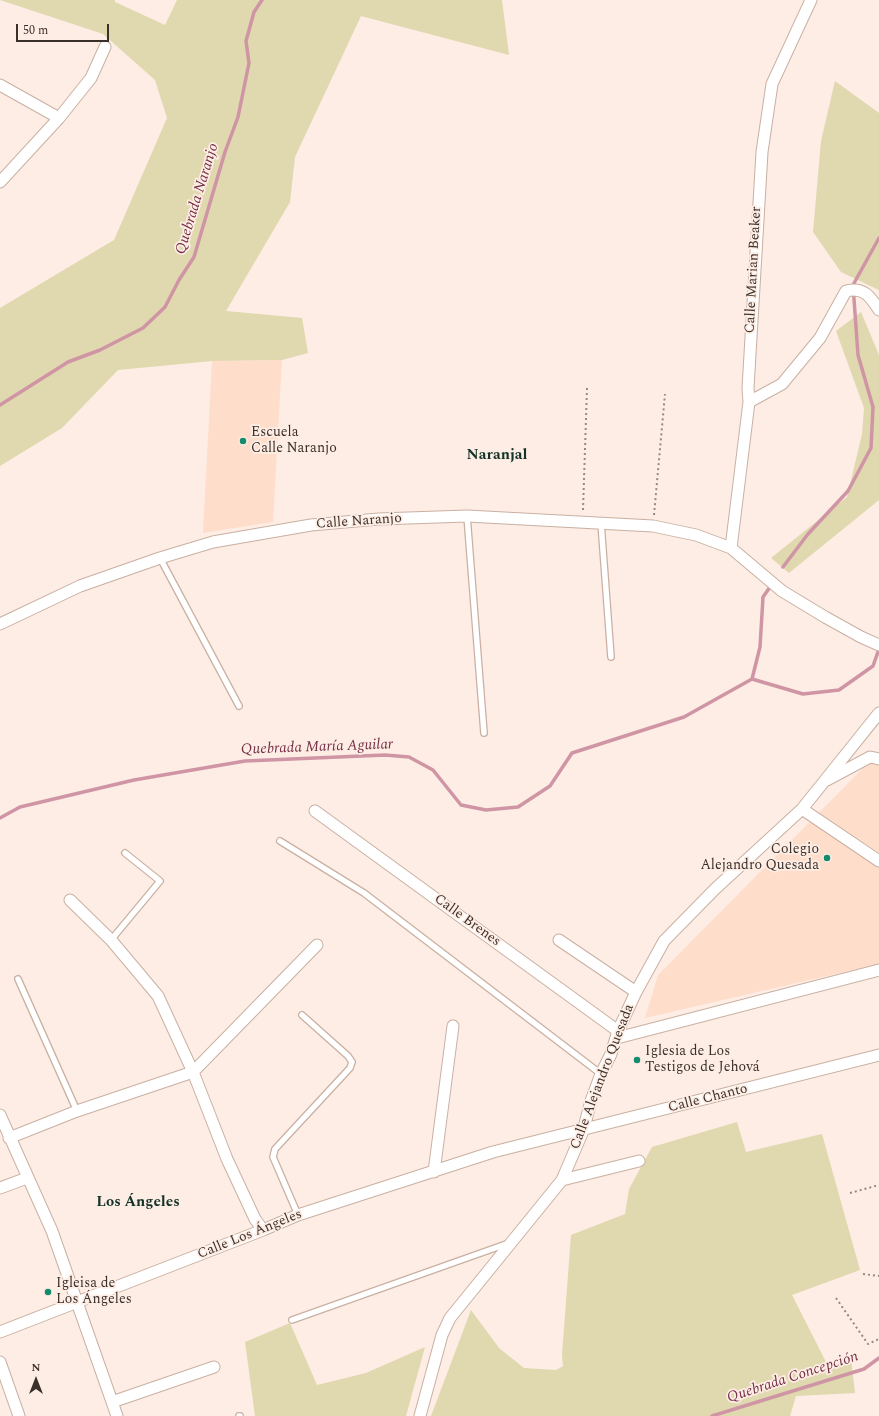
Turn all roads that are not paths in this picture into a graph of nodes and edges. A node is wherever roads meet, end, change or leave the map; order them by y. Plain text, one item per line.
1 (811, 0) edge
2 (105, 47) dead end
3 (0, 85) edge
4 (58, 118) junction
5 (0, 182) edge
6 (879, 310) edge
7 (750, 402) junction
8 (467, 516) junction
9 (600, 523) junction
10 (731, 548) junction
11 (160, 558) junction
12 (0, 624) edge
13 (879, 644) edge
14 (611, 657) dead end
15 (239, 706) dead end
16 (879, 712) edge
17 (484, 733) dead end
18 (879, 759) edge
19 (823, 782) junction
20 (802, 809) junction
21 (316, 811) dead end
22 (280, 841) dead end
23 (124, 853) dead end
24 (879, 861) edge
25 (70, 900) dead end
26 (111, 940) junction
27 (559, 940) dead end
28 (317, 945) dead end
29 (879, 970) edge
30 (18, 979) dead end
31 (636, 992) junction
32 (302, 1015) dead end
33 (453, 1026) dead end
34 (617, 1035) junction
35 (879, 1055) edge
36 (193, 1072) junction
37 (601, 1074) junction
38 (77, 1111) junction
39 (0, 1115) edge
40 (583, 1131) junction
41 (9, 1138) junction
42 (639, 1162) dead end
43 (434, 1172) junction
44 (27, 1178) junction
45 (562, 1180) junction
46 (0, 1188) edge
47 (298, 1215) junction
48 (263, 1230) junction
49 (513, 1241) junction
50 (78, 1303) junction
51 (292, 1320) dead end
52 (1, 1330) edge
53 (0, 1362) edge
54 (214, 1367) dead end
55 (112, 1402) junction
56 (19, 1416) edge
57 (117, 1416) edge
58 (420, 1416) edge

1 - 7 street, Calle Marian Beaker
2 - 4 street
3 - 4 street
4 - 5 street
6 - 7 street
7 - 10 street, Calle Marian Beaker
8 - 9 street, Calle Naranjo
8 - 11 street, Calle Naranjo
8 - 17 lane
9 - 10 street, Calle Naranjo
9 - 14 lane
10 - 13 street
11 - 12 street, Calle Naranjo
11 - 15 lane
16 - 19 street, Calle Alejandro Quesada
18 - 19 street
19 - 20 street, Calle Alejandro Quesada
20 - 24 street
20 - 31 street, Calle Alejandro Quesada
21 - 34 street, Calle Brenes
22 - 37 lane
23 - 26 lane
25 - 26 street
26 - 36 street
27 - 31 street
28 - 36 street
29 - 34 street
30 - 38 lane
31 - 34 street, Calle Alejandro Quesada
32 - 47 lane
33 - 43 street
34 - 37 street, Calle Alejandro Quesada
35 - 40 street, Calle Chanto
36 - 38 street
36 - 48 street
37 - 40 street, Calle Alejandro Quesada
38 - 41 street
39 - 41 street
40 - 43 street, Calle Los Ángeles
40 - 45 street, Calle Alejandro Quesada
41 - 44 street
42 - 45 street
43 - 47 street, Calle Los Ángeles
44 - 46 street
44 - 50 street
45 - 49 street, Calle Alejandro Quesada
47 - 48 street, Calle Los Ángeles
48 - 50 street, Calle Los Ángeles
49 - 51 lane
49 - 58 street, Calle Alejandro Quesada
50 - 52 street, Calle Los Ángeles
50 - 55 street
53 - 56 street
54 - 55 street
55 - 57 street

